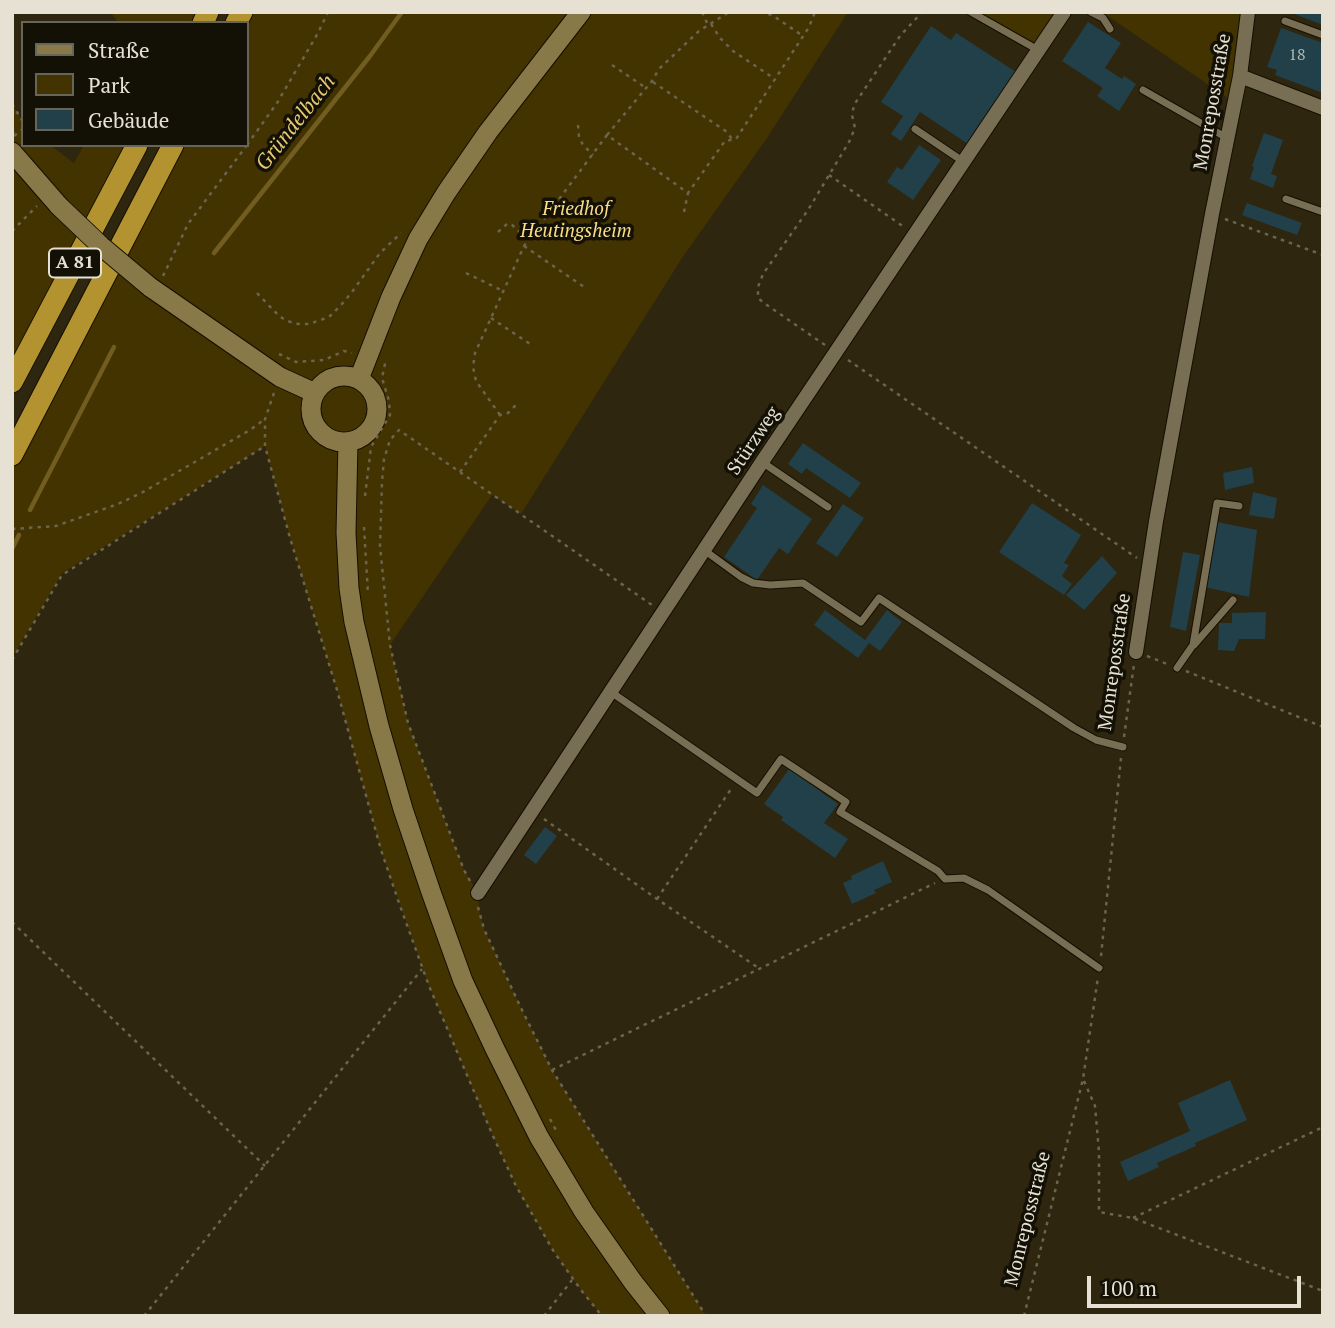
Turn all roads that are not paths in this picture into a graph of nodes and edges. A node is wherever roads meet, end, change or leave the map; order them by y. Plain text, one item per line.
1 (582, 12) edge
2 (971, 12) edge
3 (1064, 12) edge
4 (1091, 12) edge
5 (1248, 12) edge
6 (1285, 21) dead end
7 (1111, 29) dead end
8 (1323, 35) edge
9 (1038, 51) junction
10 (1240, 76) junction
11 (1143, 90) dead end
12 (1323, 108) edge
13 (915, 129) dead end
14 (1227, 138) junction
15 (14, 144) edge
16 (137, 147) edge
17 (172, 147) edge
18 (964, 162) junction
19 (1286, 199) dead end
20 (1323, 212) edge
21 (359, 379) junction
22 (12, 382) edge
23 (315, 393) junction
24 (348, 442) junction
25 (12, 455) edge
26 (762, 462) junction
27 (1239, 506) dead end
28 (828, 507) dead end
29 (705, 550) junction
30 (1233, 600) dead end
31 (1194, 645) junction
32 (1136, 652) road end
33 (1177, 668) road end
34 (611, 692) junction
35 (1123, 747) road end
36 (478, 892) road end
37 (1100, 968) road end
38 (660, 1316) edge

1 - 21 main road
2 - 9 lane
3 - 9 street, Stürzweg
4 - 7 lane
5 - 10 street, Monreposstraße
6 - 8 lane
9 - 18 street, Stürzweg
10 - 12 street
10 - 14 street, Monreposstraße
11 - 14 lane
13 - 18 lane
14 - 32 street, Monreposstraße
15 - 23 main road, bridge
16 - 22 highway, A 81
17 - 25 highway, A 81
18 - 26 street, Stürzweg
19 - 20 lane
21 - 23 main road
21 - 24 main road
23 - 24 main road
24 - 38 main road
26 - 28 lane
26 - 29 street, Stürzweg
27 - 31 lane
29 - 34 street, Stürzweg
29 - 35 lane
30 - 31 lane
31 - 33 lane
34 - 36 street, Stürzweg
34 - 37 lane

